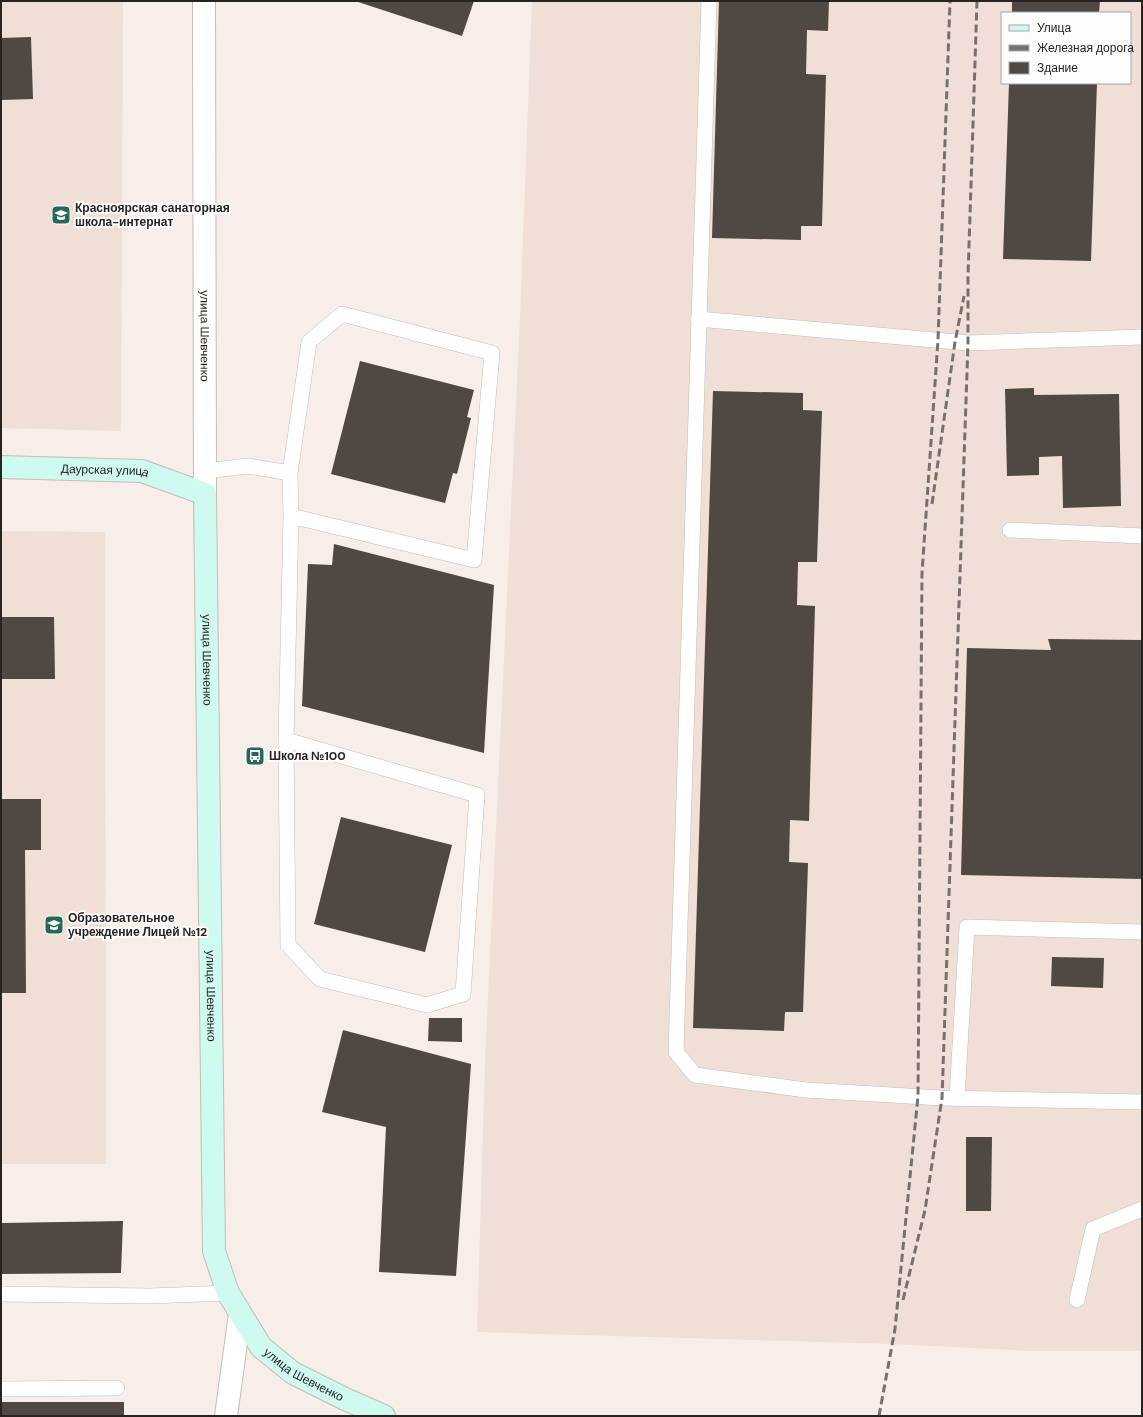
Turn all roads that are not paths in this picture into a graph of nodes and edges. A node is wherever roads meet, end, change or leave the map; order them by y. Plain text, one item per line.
1 (204, 1) edge
2 (709, 1) edge
3 (698, 319) junction
4 (1142, 337) edge
5 (1, 467) edge
6 (205, 471) junction
7 (290, 473) junction
8 (205, 494) junction
9 (290, 516) junction
10 (1010, 530) dead end
11 (1142, 536) edge
12 (286, 740) junction
13 (1142, 932) edge
14 (957, 1098) junction
15 (1142, 1102) edge
16 (1142, 1209) edge
17 (228, 1293) junction
18 (1, 1294) edge
19 (1076, 1300) dead end
20 (240, 1314) junction
21 (117, 1388) dead end
22 (1, 1389) edge
23 (226, 1416) edge
24 (384, 1416) edge

1 - 6 street, улица Шевченко
2 - 3 lane
3 - 4 lane
3 - 14 lane
5 - 8 street, Даурская улица
6 - 7 lane
6 - 8 street, улица Шевченко
7 - 9 lane
7 - 9 lane
8 - 17 street, улица Шевченко
9 - 12 lane
10 - 11 lane
12 - 12 lane
13 - 14 lane
14 - 15 lane
16 - 19 lane
17 - 18 lane
17 - 20 street, улица Шевченко
20 - 23 street
20 - 24 street, улица Шевченко
21 - 22 lane

